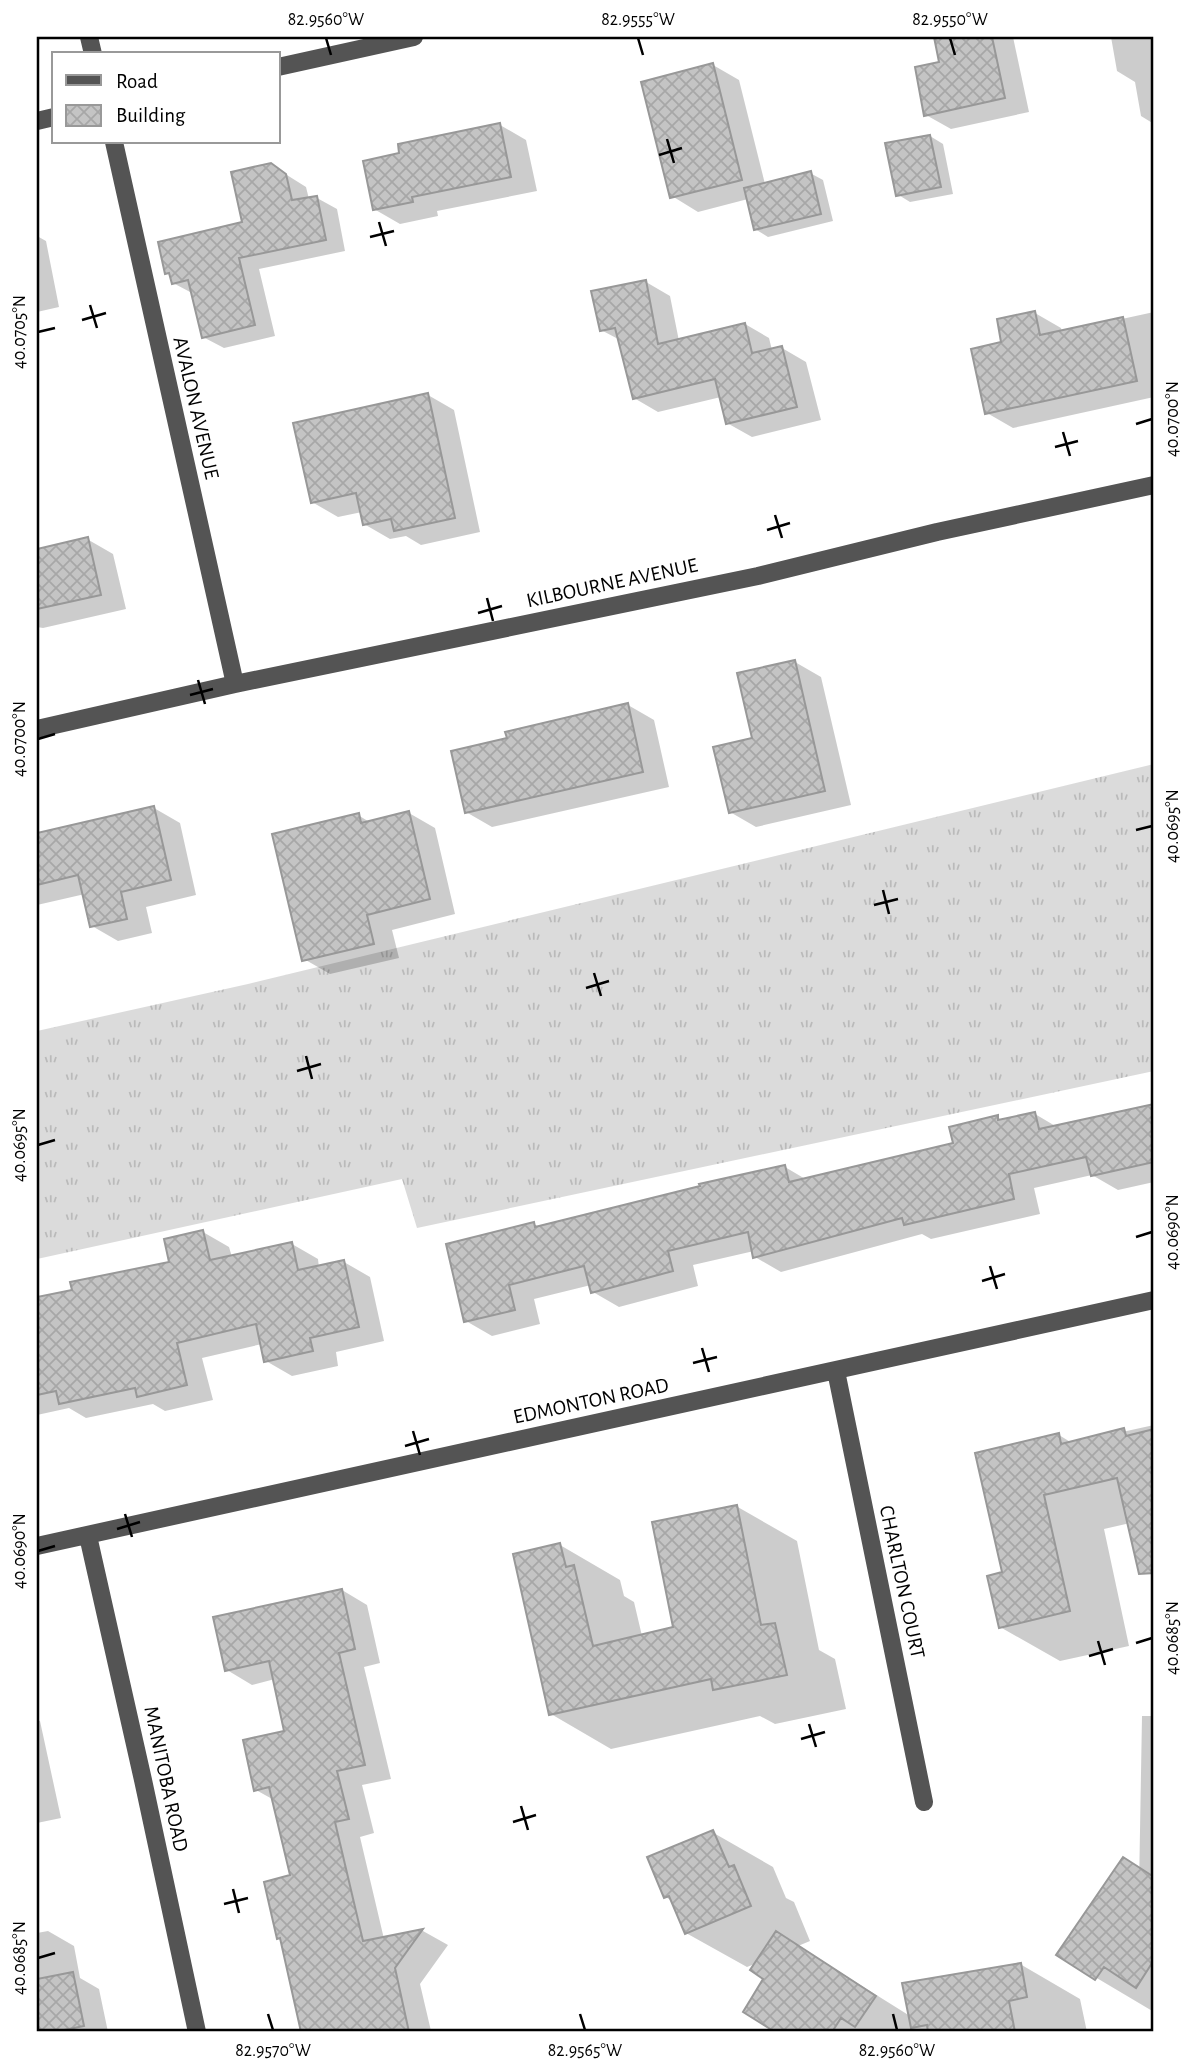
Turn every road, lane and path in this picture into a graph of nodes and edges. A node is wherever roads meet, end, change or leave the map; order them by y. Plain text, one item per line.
1 (414, 37) edge
2 (280, 66) edge
3 (114, 144) edge
4 (1154, 485) edge
5 (235, 684) junction
6 (37, 729) edge
7 (1154, 1300) edge
8 (836, 1371) junction
9 (88, 1536) junction
10 (37, 1546) edge
11 (924, 1802) dead end
12 (197, 2032) edge

1 - 2 street
3 - 5 street, AVALON AVENUE
4 - 5 street, KILBOURNE AVENUE
5 - 6 street, KILBOURNE AVENUE
7 - 8 street, EDMONTON ROAD
8 - 9 street, EDMONTON ROAD
8 - 11 street, CHARLTON COURT
9 - 10 street, EDMONTON ROAD
9 - 12 street, MANITOBA ROAD

